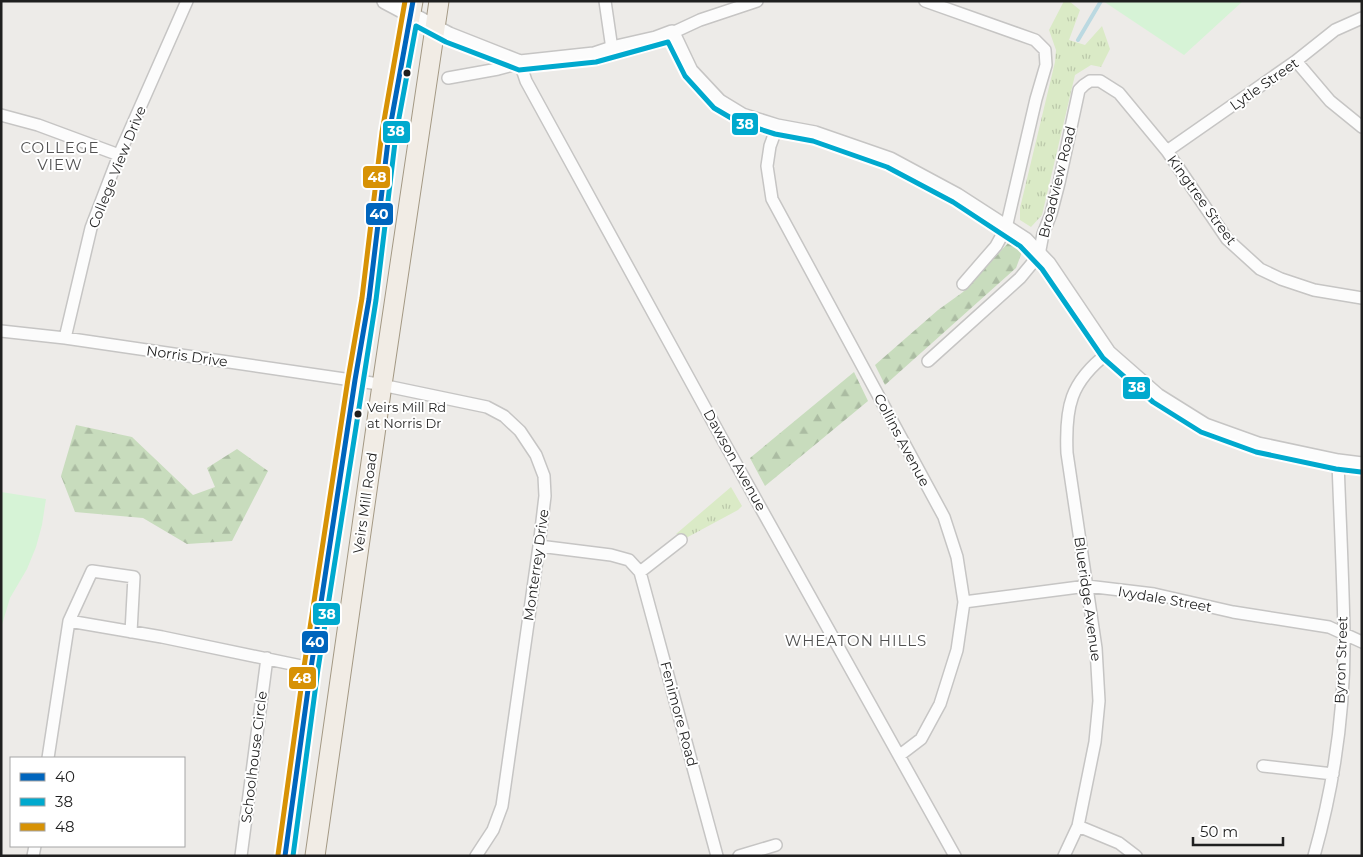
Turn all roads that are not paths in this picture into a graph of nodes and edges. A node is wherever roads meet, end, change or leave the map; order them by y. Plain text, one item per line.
1 (187, 1) edge
2 (385, 1) edge
3 (439, 1) edge
4 (605, 1) edge
5 (757, 1) edge
6 (925, 1) edge
7 (412, 7) edge
8 (1362, 18) edge
9 (435, 28) junction
10 (672, 33) junction
11 (612, 49) junction
12 (1296, 62) junction
13 (520, 63) junction
14 (448, 78) dead end
15 (1090, 81) joint
16 (1, 115) edge
17 (777, 127) junction
18 (1362, 127) edge
19 (1167, 151) junction
20 (119, 155) junction
21 (1006, 228) junction
22 (1039, 255) junction
23 (963, 284) dead end
24 (1362, 298) edge
25 (1, 331) edge
26 (66, 338) junction
27 (1108, 353) junction
28 (928, 361) dead end
29 (370, 383) junction
30 (1338, 462) junction
31 (1362, 465) edge
32 (681, 540) dead end
33 (539, 546) junction
34 (640, 572) junction
35 (1087, 586) junction
36 (964, 602) junction
37 (69, 621) junction
38 (131, 632) junction
39 (1344, 635) junction
40 (1362, 642) edge
41 (267, 658) junction
42 (311, 668) junction
43 (900, 755) junction
44 (48, 757) edge
45 (1263, 766) dead end
46 (1332, 774) junction
47 (1078, 826) junction
48 (776, 844) dead end
49 (241, 856) edge
50 (285, 856) edge
51 (315, 856) edge
52 (476, 856) edge
53 (717, 856) edge
54 (739, 856) edge
55 (954, 856) edge
56 (1064, 856) edge
57 (1136, 856) edge
58 (1314, 856) edge

1 - 20 street, College View Drive
2 - 7 street
3 - 9 main road, Veirs Mill Road
4 - 11 street
5 - 10 street
6 - 21 street
7 - 9 street
7 - 29 main road, Veirs Mill Road
8 - 12 street, Lytle Street
9 - 13 street
9 - 29 main road, Veirs Mill Road
10 - 11 street
10 - 17 street
11 - 13 street
12 - 18 street
12 - 19 street, Lytle Street
13 - 14 street
13 - 43 street, Dawson Avenue
15 - 19 street, Kingtree Street
15 - 22 street, Broadview Road
16 - 20 street
17 - 21 street
17 - 36 street, Collins Avenue
19 - 24 street, Kingtree Street
20 - 26 street, College View Drive
21 - 22 street
21 - 23 street
22 - 27 street
22 - 28 street, Broadview Road
25 - 26 street, Norris Drive
26 - 29 street, Norris Drive
27 - 30 street
27 - 35 street, Blueridge Avenue
29 - 33 street, Monterrey Drive
29 - 42 main road, Veirs Mill Road
29 - 51 main road, Veirs Mill Road
30 - 31 street
30 - 39 street, Byron Street
32 - 34 street
33 - 34 street
33 - 52 street, Monterrey Drive
34 - 53 street, Fenimore Road
35 - 36 street, Ivydale Street
35 - 39 street, Ivydale Street
35 - 47 street, Blueridge Avenue
36 - 43 street, Collins Avenue
37 - 38 street
37 - 38 street
37 - 44 street
38 - 41 street
39 - 40 street, Ivydale Street
39 - 46 street, Byron Street
41 - 42 street
41 - 49 street, Schoolhouse Circle
42 - 50 main road, Veirs Mill Road
43 - 55 street, Dawson Avenue
45 - 46 street
46 - 58 street, Byron Street
47 - 56 street, Blueridge Avenue
47 - 57 street
48 - 54 street

